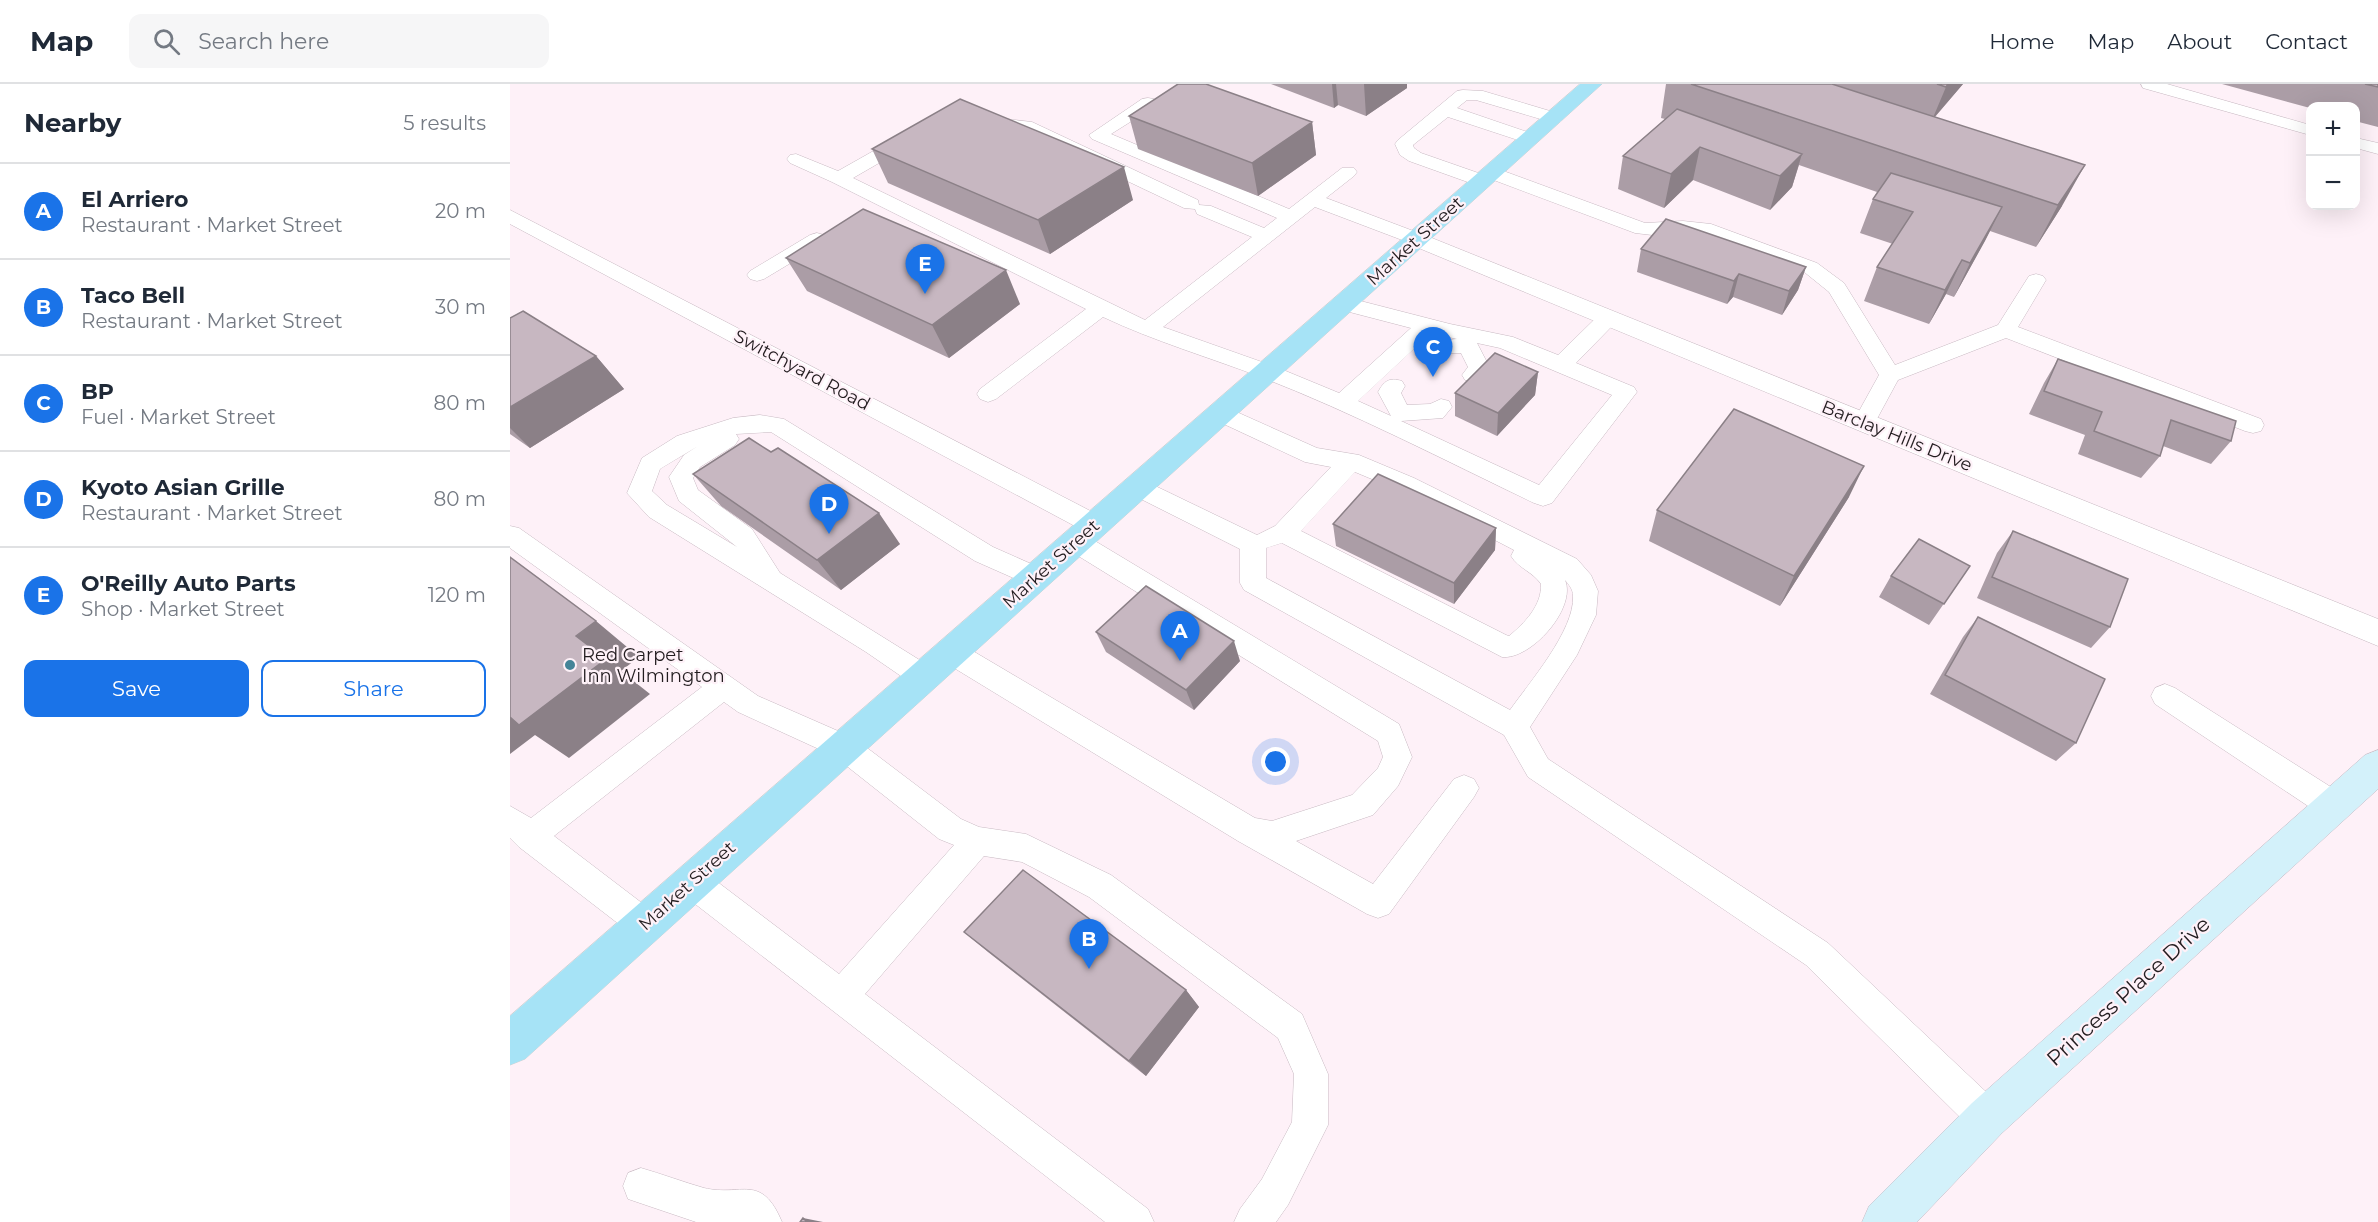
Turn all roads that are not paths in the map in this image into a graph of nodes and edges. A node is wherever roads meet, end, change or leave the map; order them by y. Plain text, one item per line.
1 (1592, 84) edge
2 (2150, 84) edge
3 (1148, 103) edge
4 (1445, 110) junction
5 (1554, 118) junction
6 (975, 122) edge
7 (2306, 129) edge
8 (920, 132) edge
9 (1098, 135) junction
10 (1530, 139) junction
11 (2360, 144) edge
12 (1075, 149) junction
13 (2378, 149) edge
14 (796, 159) dead end
15 (1348, 172) dead end
16 (1488, 177) junction
17 (839, 178) junction
18 (883, 200) junction
19 (1313, 200) junction
20 (863, 211) edge
21 (510, 216) edge
22 (1291, 218) junction
23 (834, 229) edge
24 (1266, 236) junction
25 (1417, 239) junction
26 (758, 275) dead end
27 (2036, 280) dead end
28 (1345, 304) junction
29 (1101, 308) junction
30 (1608, 318) junction
31 (1427, 325) junction
32 (1147, 328) junction
33 (2006, 330) junction
34 (1474, 341) junction
35 (1426, 354) dead end
36 (1449, 365) dead end
37 (1561, 365) junction
38 (1268, 372) junction
39 (1473, 375) edge
40 (1890, 375) junction
41 (1395, 386) dead end
42 (988, 394) dead end
43 (1417, 396) dead end
44 (1342, 403) junction
45 (1441, 407) dead end
46 (1221, 413) junction
47 (1394, 418) junction
48 (1864, 422) junction
49 (760, 423) junction
50 (2253, 425) dead end
51 (1351, 461) junction
52 (1406, 484) junction
53 (1137, 487) junction
54 (1085, 533) junction
55 (1284, 533) junction
56 (510, 535) edge
57 (1253, 544) junction
58 (1036, 577) junction
59 (770, 580) junction
60 (2378, 633) edge
61 (951, 652) junction
62 (924, 677) junction
63 (724, 686) junction
64 (2165, 696) dead end
65 (1514, 726) junction
66 (844, 747) junction
67 (2378, 766) edge
68 (1464, 788) dead end
69 (2334, 806) junction
70 (520, 828) edge
71 (1249, 831) junction
72 (978, 841) junction
73 (692, 882) junction
74 (644, 924) junction
75 (841, 996) junction
76 (510, 1044) edge
77 (1987, 1118) junction
78 (641, 1186) dead end
79 (710, 1217) edge
80 (763, 1222) edge
81 (1135, 1222) edge
82 (1253, 1222) edge
83 (1885, 1222) edge

1 - 5 main road, Market Street
2 - 7 lane
3 - 9 lane
4 - 5 lane
4 - 10 lane
4 - 16 lane
5 - 10 main road, Market Street
6 - 12 lane
8 - 17 lane
9 - 12 lane
9 - 22 lane
10 - 16 main road, Market Street
11 - 13 lane
12 - 24 lane
14 - 17 lane
15 - 19 lane
16 - 25 main road, Market Street
16 - 40 lane
17 - 18 lane
18 - 20 lane
18 - 29 lane
19 - 22 lane
19 - 25 lane
21 - 54 lane, Switchyard Road
22 - 24 lane
23 - 26 lane
24 - 32 lane
25 - 28 main road, Market Street
25 - 30 street, Barclay Hills Drive
27 - 33 lane
28 - 31 lane
28 - 38 main road, Market Street
29 - 32 lane
29 - 42 lane
30 - 37 lane
30 - 48 street, Barclay Hills Drive
31 - 34 lane
31 - 44 lane
32 - 38 lane
33 - 40 lane
33 - 50 lane
34 - 35 lane
34 - 36 lane
34 - 37 lane
34 - 39 lane
37 - 47 lane
38 - 44 lane
38 - 46 main road, Market Street
40 - 48 lane
41 - 47 lane
43 - 47 lane
44 - 47 lane
45 - 47 lane
46 - 51 lane
46 - 53 main road, Market Street
48 - 60 street, Barclay Hills Drive
49 - 58 lane
49 - 59 lane
49 - 59 lane
51 - 52 lane
51 - 55 lane
52 - 55 lane
52 - 65 lane
53 - 54 main road, Market Street
53 - 57 lane
54 - 58 main road, Market Street
54 - 71 lane, Switchyard Road
55 - 57 lane
56 - 63 lane
57 - 65 lane
58 - 61 main road, Market Street
59 - 62 lane
61 - 62 main road, Market Street
61 - 71 lane
62 - 66 main road, Market Street
63 - 66 lane
63 - 70 lane
64 - 69 lane
65 - 77 lane
66 - 72 lane
66 - 73 main road, Market Street
67 - 69 street, Princess Place Drive
68 - 71 lane
69 - 77 street, Princess Place Drive
70 - 74 lane
72 - 75 lane
72 - 82 lane
73 - 74 main road, Market Street
73 - 75 lane
74 - 76 main road, Market Street
75 - 81 lane
77 - 83 street, Princess Place Drive
78 - 79 lane
79 - 80 lane

